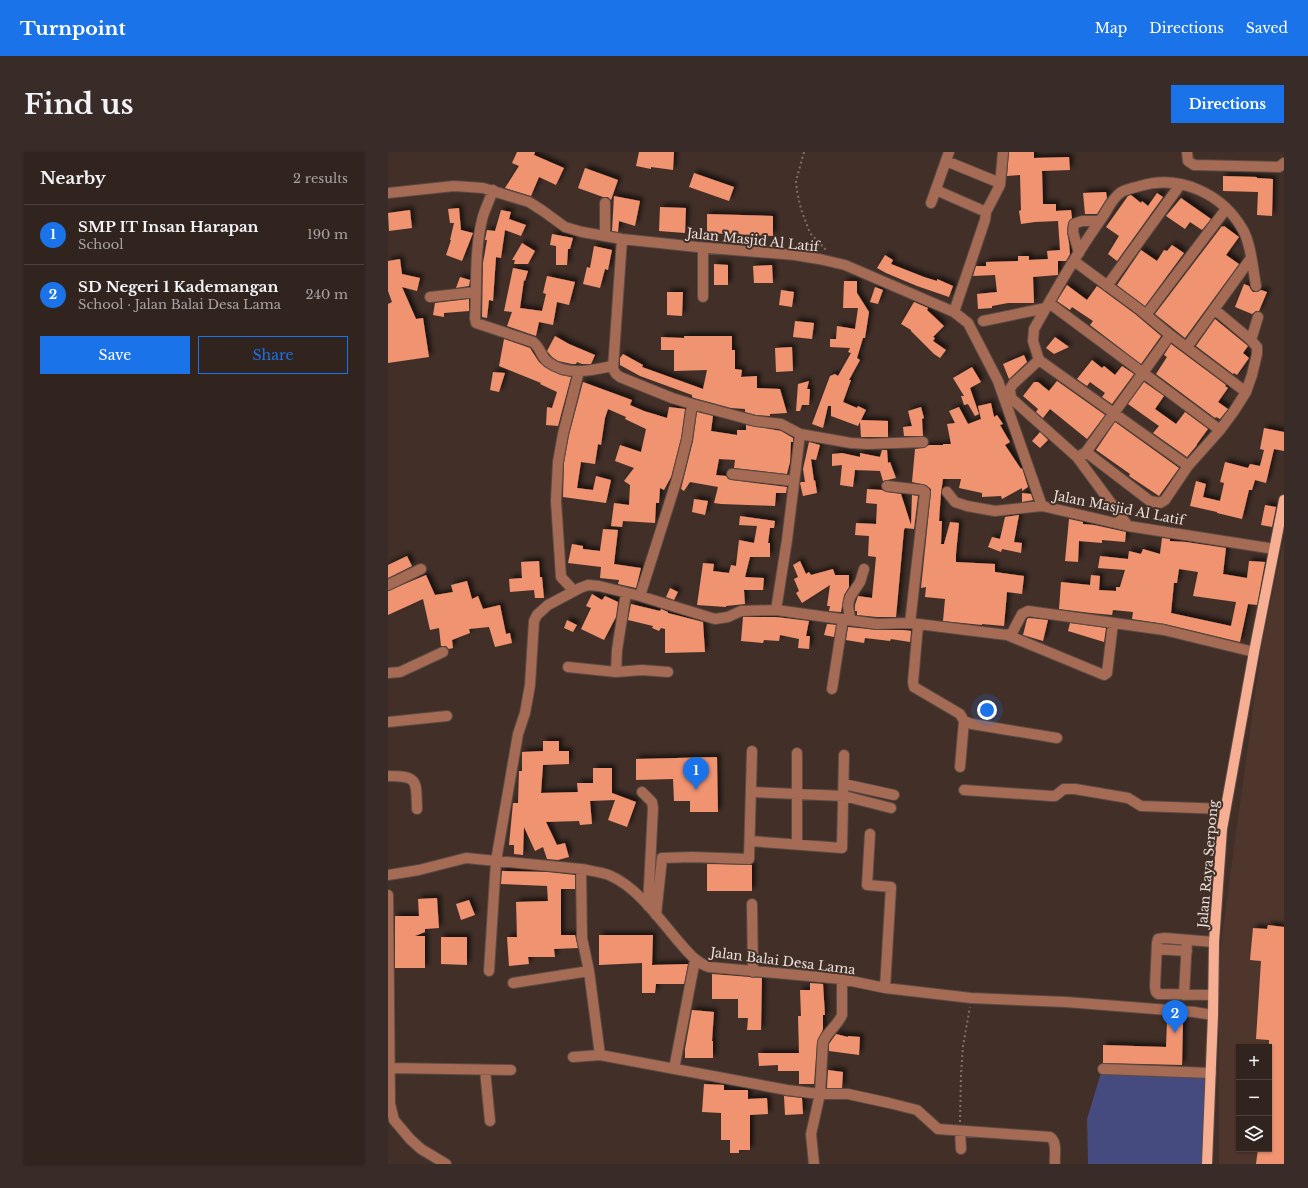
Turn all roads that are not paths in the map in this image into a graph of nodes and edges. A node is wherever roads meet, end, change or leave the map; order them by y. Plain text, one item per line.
1 (1003, 152) edge
2 (1186, 152) edge
3 (948, 157) edge
4 (1284, 163) edge
5 (995, 182) dead end
6 (1180, 185) junction
7 (493, 190) junction
8 (936, 190) junction
9 (388, 193) edge
10 (605, 203) dead end
11 (931, 204) dead end
12 (1226, 209) junction
13 (986, 212) junction
14 (1099, 221) junction
15 (605, 236) junction
16 (622, 239) junction
17 (703, 248) junction
18 (1076, 257) junction
19 (1251, 258) junction
20 (1106, 286) junction
21 (1256, 286) dead end
22 (476, 292) junction
23 (430, 297) dead end
24 (704, 297) dead end
25 (1047, 306) junction
26 (1214, 309) junction
27 (954, 312) junction
28 (1146, 315) junction
29 (1258, 317) dead end
30 (983, 320) dead end
31 (1170, 335) junction
32 (1251, 340) junction
33 (1187, 347) junction
34 (1038, 360) junction
35 (612, 366) junction
36 (579, 371) junction
37 (1144, 373) junction
38 (1246, 392) junction
39 (692, 404) junction
40 (1114, 412) junction
41 (1220, 430) junction
42 (800, 434) junction
43 (923, 442) dead end
44 (1081, 454) junction
45 (1188, 466) junction
46 (732, 474) dead end
47 (794, 481) junction
48 (887, 486) dead end
49 (948, 492) dead end
50 (1284, 500) edge
51 (1042, 506) junction
52 (1128, 526) junction
53 (1274, 549) junction
54 (864, 569) dead end
55 (421, 570) dead end
56 (388, 585) edge
57 (574, 591) junction
58 (626, 593) junction
59 (640, 596) junction
60 (776, 610) junction
61 (846, 619) junction
62 (1113, 623) junction
63 (914, 624) junction
64 (1007, 635) junction
65 (443, 652) dead end
66 (1254, 652) junction
67 (568, 667) dead end
68 (616, 672) junction
69 (668, 672) dead end
70 (388, 673) edge
71 (832, 689) dead end
72 (447, 716) dead end
73 (964, 721) junction
74 (388, 722) edge
75 (1057, 738) dead end
76 (752, 751) dead end
77 (797, 753) dead end
78 (844, 755) dead end
79 (960, 767) dead end
80 (388, 776) edge
81 (844, 784) junction
82 (964, 790) dead end
83 (642, 792) dead end
84 (751, 792) junction
85 (797, 794) junction
86 (894, 795) dead end
87 (844, 796) junction
88 (891, 808) dead end
89 (417, 809) dead end
90 (1225, 809) junction
91 (870, 834) dead end
92 (750, 841) junction
93 (797, 844) junction
94 (496, 860) junction
95 (581, 869) junction
96 (388, 875) edge
97 (388, 899) edge
98 (752, 904) dead end
99 (648, 906) junction
100 (656, 915) junction
101 (1187, 940) junction
102 (1214, 942) junction
103 (1156, 949) junction
104 (1187, 951) junction
105 (695, 960) junction
106 (489, 971) dead end
107 (589, 971) junction
108 (753, 972) junction
109 (842, 980) junction
110 (513, 983) dead end
111 (885, 988) junction
112 (1184, 995) junction
113 (1213, 995) junction
114 (1213, 1015) junction
115 (388, 1028) edge
116 (600, 1055) junction
117 (573, 1057) dead end
118 (389, 1068) junction
119 (674, 1069) junction
120 (1103, 1069) dead end
121 (485, 1070) junction
122 (511, 1070) dead end
123 (1211, 1073) junction
124 (389, 1090) edge
125 (820, 1094) junction
126 (490, 1121) dead end
127 (960, 1131) junction
128 (961, 1149) dead end
129 (446, 1164) edge
130 (814, 1164) edge
131 (1055, 1164) edge
132 (1207, 1164) edge

1 - 13 street
2 - 4 street
3 - 5 street
3 - 8 street
6 - 12 street
6 - 14 street
6 - 20 street
7 - 9 street, Jalan Masjid Al Latif
7 - 15 street, Jalan Masjid Al Latif
7 - 22 street
8 - 11 street
8 - 13 street
10 - 15 street
12 - 19 street
12 - 28 street
13 - 27 street
14 - 18 street
14 - 18 street
15 - 16 street, Jalan Masjid Al Latif
16 - 17 street, Jalan Masjid Al Latif
16 - 35 street
17 - 24 street
17 - 27 street, Jalan Masjid Al Latif
18 - 20 street
18 - 25 street
19 - 21 street
19 - 26 street
20 - 28 street
22 - 23 street
22 - 36 street
25 - 30 street
25 - 34 street
25 - 37 street
26 - 32 street
26 - 33 street
27 - 51 street, Jalan Masjid Al Latif
28 - 31 street
29 - 32 street
31 - 33 street
31 - 37 street
32 - 38 street
33 - 38 street
34 - 40 street
34 - 44 street
35 - 36 street
35 - 39 street
36 - 57 street
37 - 40 street
37 - 41 street
38 - 41 street
39 - 42 street
39 - 59 street
40 - 44 street
40 - 45 street
41 - 45 street
42 - 43 street
42 - 47 street
44 - 45 street
44 - 52 street
46 - 47 street
47 - 60 street
48 - 63 street
49 - 51 street
50 - 53 main road, Jalan Raya Serpong
51 - 52 street, Jalan Masjid Al Latif
52 - 53 street, Jalan Masjid Al Latif
53 - 66 main road, Jalan Raya Serpong
54 - 61 street
55 - 56 street
57 - 58 street
57 - 94 street
58 - 59 street
58 - 68 street
59 - 60 street
60 - 61 street
61 - 63 street
61 - 71 street
62 - 64 street
62 - 64 street
62 - 66 street
63 - 64 street
63 - 73 street
65 - 70 street
66 - 90 main road, Jalan Raya Serpong
67 - 68 street
68 - 69 street
72 - 74 street
73 - 75 street
73 - 79 street
76 - 84 street
77 - 85 street
78 - 81 street
80 - 89 street
81 - 86 street
81 - 87 street
82 - 90 street
83 - 99 street
84 - 85 street
84 - 92 street
85 - 87 street
85 - 93 street
87 - 88 street
87 - 93 street
90 - 102 main road, Jalan Raya Serpong
91 - 111 street
92 - 93 street
92 - 100 street
94 - 95 street, Jalan Balai Desa Lama
94 - 96 street, Jalan Balai Desa Lama
94 - 106 street
95 - 99 street, Jalan Balai Desa Lama
95 - 107 street
97 - 115 street
98 - 108 street
99 - 100 street, Jalan Balai Desa Lama
100 - 105 street, Jalan Balai Desa Lama
101 - 102 street
101 - 103 street
101 - 104 street
102 - 113 main road, Jalan Raya Serpong
103 - 104 street
103 - 112 street
104 - 112 street
105 - 108 street, Jalan Balai Desa Lama
105 - 119 street
107 - 110 street
107 - 116 street
108 - 109 street, Jalan Balai Desa Lama
109 - 111 street, Jalan Balai Desa Lama
109 - 125 street
111 - 114 street, Jalan Balai Desa Lama
112 - 113 street
113 - 114 main road, Jalan Raya Serpong
114 - 123 main road, Jalan Raya Serpong
115 - 118 street
116 - 117 street
116 - 119 street
118 - 121 street
118 - 124 street
119 - 125 street
120 - 123 street
121 - 122 street
121 - 126 street
123 - 132 main road, Jalan Raya Serpong
124 - 129 street
125 - 127 street
125 - 130 street
127 - 128 street
127 - 131 street

